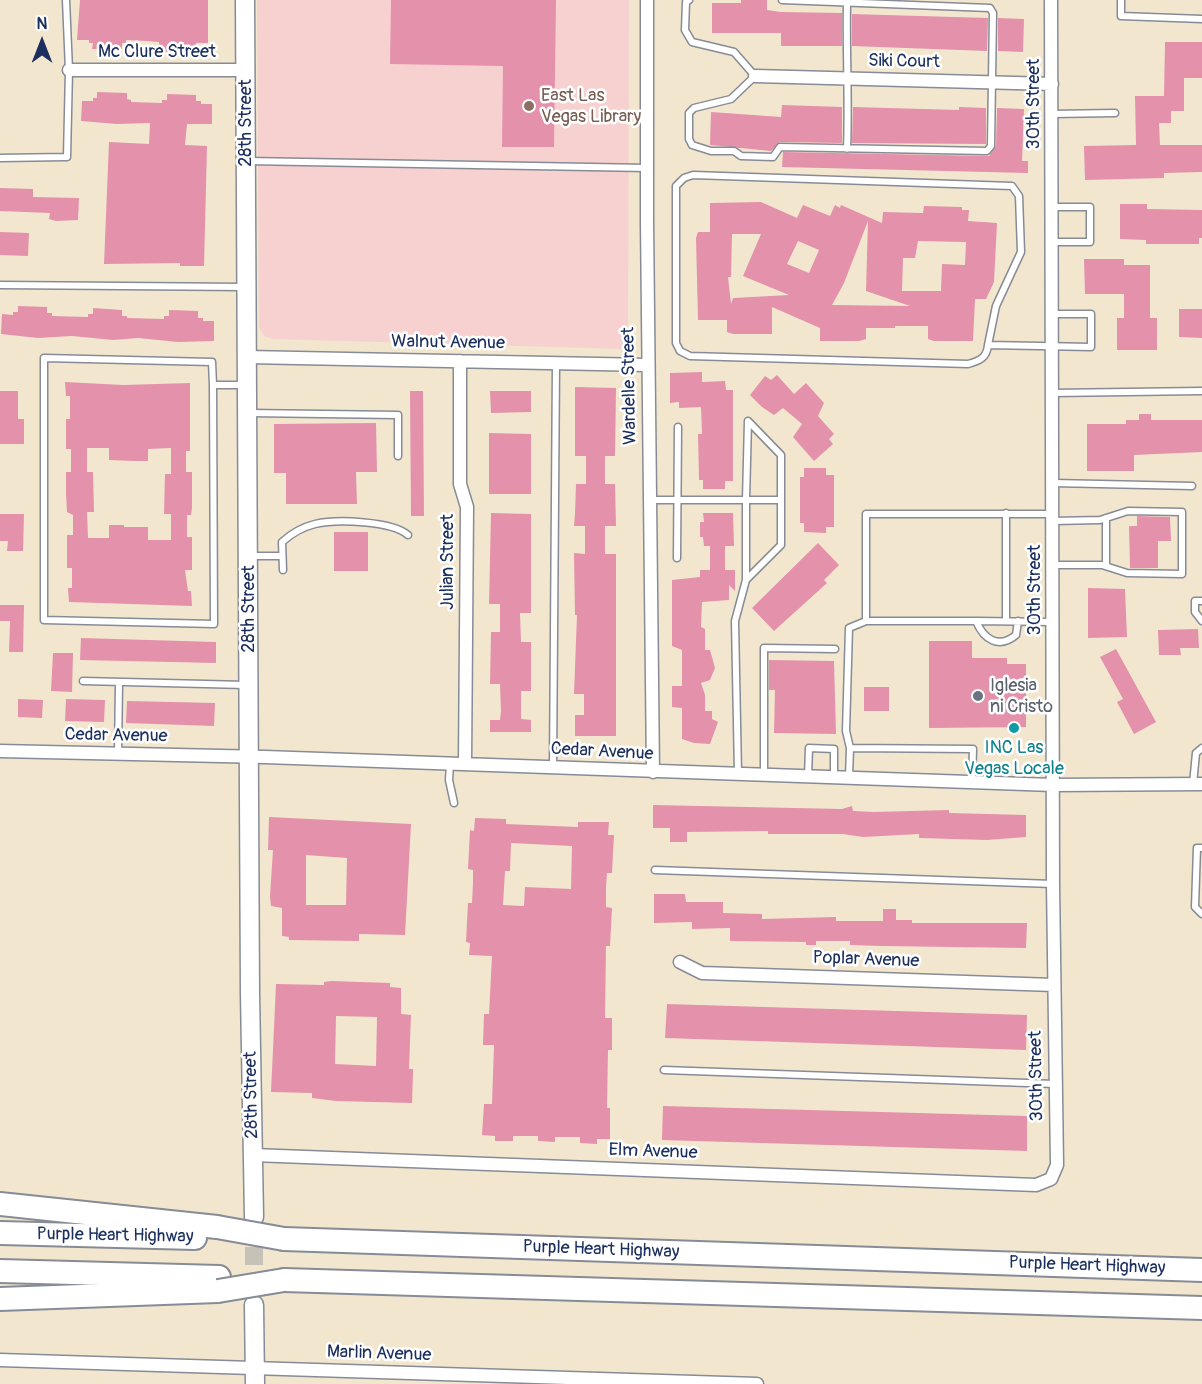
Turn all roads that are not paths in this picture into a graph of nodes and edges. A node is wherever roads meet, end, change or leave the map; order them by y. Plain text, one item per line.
1 (66, 0) edge
2 (245, 0) edge
3 (647, 0) edge
4 (689, 0) edge
5 (782, 0) edge
6 (1051, 0) edge
7 (1121, 0) edge
8 (847, 4) junction
9 (1202, 19) edge
10 (69, 70) junction
11 (246, 70) junction
12 (754, 76) junction
13 (849, 79) junction
14 (994, 82) junction
15 (1052, 84) junction
16 (1115, 113) dead end
17 (1052, 114) junction
18 (847, 148) junction
19 (0, 158) edge
20 (246, 161) junction
21 (647, 168) junction
22 (1052, 207) junction
23 (1052, 242) junction
24 (0, 285) edge
25 (247, 287) junction
26 (1052, 314) junction
27 (988, 345) junction
28 (1052, 346) junction
29 (248, 357) junction
30 (460, 361) junction
31 (556, 363) junction
32 (648, 365) junction
33 (213, 385) junction
34 (248, 385) junction
35 (1202, 391) edge
36 (1052, 393) junction
37 (248, 413) junction
38 (678, 428) dead end
39 (398, 456) dead end
40 (1053, 483) junction
41 (1192, 486) dead end
42 (678, 499) junction
43 (650, 500) junction
44 (746, 500) junction
45 (781, 500) junction
46 (1006, 513) junction
47 (1053, 518) junction
48 (1106, 518) junction
49 (408, 535) dead end
50 (249, 556) junction
51 (282, 556) junction
52 (677, 558) dead end
53 (1053, 565) junction
54 (1106, 567) junction
55 (283, 570) dead end
56 (746, 580) junction
57 (1202, 601) edge
58 (866, 621) junction
59 (976, 621) junction
60 (1006, 621) junction
61 (1018, 621) junction
62 (1202, 621) edge
63 (1053, 622) junction
64 (835, 649) dead end
65 (83, 681) dead end
66 (119, 682) junction
67 (249, 685) junction
68 (850, 748) junction
69 (1202, 748) edge
70 (0, 752) edge
71 (118, 755) junction
72 (250, 756) junction
73 (450, 763) junction
74 (465, 764) junction
75 (553, 768) junction
76 (653, 772) junction
77 (738, 774) junction
78 (764, 775) junction
79 (808, 776) junction
80 (834, 777) junction
81 (849, 777) junction
82 (972, 781) junction
83 (1197, 784) edge
84 (1053, 785) junction
85 (454, 803) dead end
86 (1202, 848) edge
87 (655, 870) dead end
88 (1053, 884) junction
89 (1202, 914) edge
90 (680, 962) dead end
91 (1054, 985) junction
92 (664, 1070) dead end
93 (1055, 1084) junction
94 (253, 1155) junction
95 (1051, 1179) joint
96 (0, 1204) edge
97 (254, 1218) tunnel mouth
98 (217, 1232) junction
99 (0, 1233) edge
100 (1202, 1270) edge
101 (0, 1271) edge
102 (218, 1284) junction
103 (0, 1299) edge
104 (254, 1305) tunnel mouth
105 (1202, 1308) edge
106 (0, 1360) edge
107 (255, 1376) edge
108 (619, 1382) edge
109 (757, 1384) edge

1 - 10 lane
2 - 11 street, 28th Street
3 - 21 street, Wardelle Street
4 - 12 lane
5 - 8 lane
6 - 15 street, 30th Street
7 - 9 lane
8 - 13 lane
8 - 14 lane
10 - 11 street, Mc Clure Street
10 - 19 lane
11 - 20 street, 28th Street
12 - 13 street, Siki Court
12 - 18 lane
13 - 14 street, Siki Court
13 - 18 lane
14 - 15 street, Siki Court
14 - 18 lane
15 - 17 street, 30th Street
16 - 17 lane
17 - 22 street, 30th Street
20 - 21 lane
20 - 25 street, 28th Street
21 - 32 street, Wardelle Street
22 - 23 street, 30th Street
22 - 23 lane
23 - 26 street, 30th Street
24 - 25 lane
25 - 29 street, 28th Street
26 - 28 street, 30th Street
26 - 28 lane
27 - 27 lane
27 - 28 lane
28 - 36 street, 30th Street
29 - 30 street, Walnut Avenue
29 - 34 street, 28th Street
30 - 31 street, Walnut Avenue
30 - 74 street, Julian Street
31 - 32 street, Walnut Avenue
31 - 75 lane
32 - 43 street, Wardelle Street
33 - 33 lane
33 - 34 lane
34 - 37 street, 28th Street
35 - 36 lane
36 - 40 street, 30th Street
37 - 39 lane
37 - 50 street, 28th Street
38 - 42 lane
40 - 41 lane
40 - 47 street, 30th Street
42 - 43 lane
42 - 44 lane
42 - 52 lane
43 - 76 street, Wardelle Street
44 - 45 lane
44 - 45 lane
44 - 56 lane
45 - 56 lane
46 - 47 lane
46 - 58 lane
46 - 60 lane
47 - 48 lane
47 - 53 street, 30th Street
48 - 54 lane
48 - 54 lane
49 - 51 lane
50 - 51 lane
50 - 67 street, 28th Street
51 - 55 lane
53 - 54 lane
53 - 63 street, 30th Street
56 - 77 lane
57 - 62 lane
58 - 59 lane
58 - 68 lane
59 - 60 lane
59 - 61 lane
60 - 61 lane
61 - 63 lane
63 - 84 street, 30th Street
64 - 78 lane
65 - 66 lane
66 - 67 lane
66 - 71 lane
67 - 72 street, 28th Street
68 - 81 lane
68 - 82 lane
69 - 83 lane
70 - 71 street, Cedar Avenue
71 - 72 street, Cedar Avenue
72 - 73 street, Cedar Avenue
72 - 94 street, 28th Street
73 - 74 street, Cedar Avenue
73 - 85 lane
74 - 75 street, Cedar Avenue
75 - 76 street, Cedar Avenue
76 - 77 street, Cedar Avenue
77 - 78 street, Cedar Avenue
78 - 79 street, Cedar Avenue
79 - 80 street, Cedar Avenue
79 - 80 lane
80 - 81 street, Cedar Avenue
81 - 82 street, Cedar Avenue
82 - 84 street, Cedar Avenue
83 - 84 street, Cedar Avenue
84 - 88 street, 30th Street
86 - 89 lane
87 - 88 lane
88 - 91 street, 30th Street
90 - 91 street, Poplar Avenue
91 - 93 street, 30th Street
92 - 93 lane
93 - 95 street, 30th Street
94 - 95 street, Elm Avenue
94 - 97 street, 28th Street
96 - 98 highway
98 - 99 highway, Purple Heart Highway
98 - 100 highway, Purple Heart Highway, bridge
101 - 102 highway, Purple Heart Highway
102 - 103 highway
102 - 105 highway, Purple Heart Highway, bridge
104 - 107 street
106 - 107 street, Marlin Avenue
107 - 108 street, Marlin Avenue
108 - 109 street, Marlin Avenue

